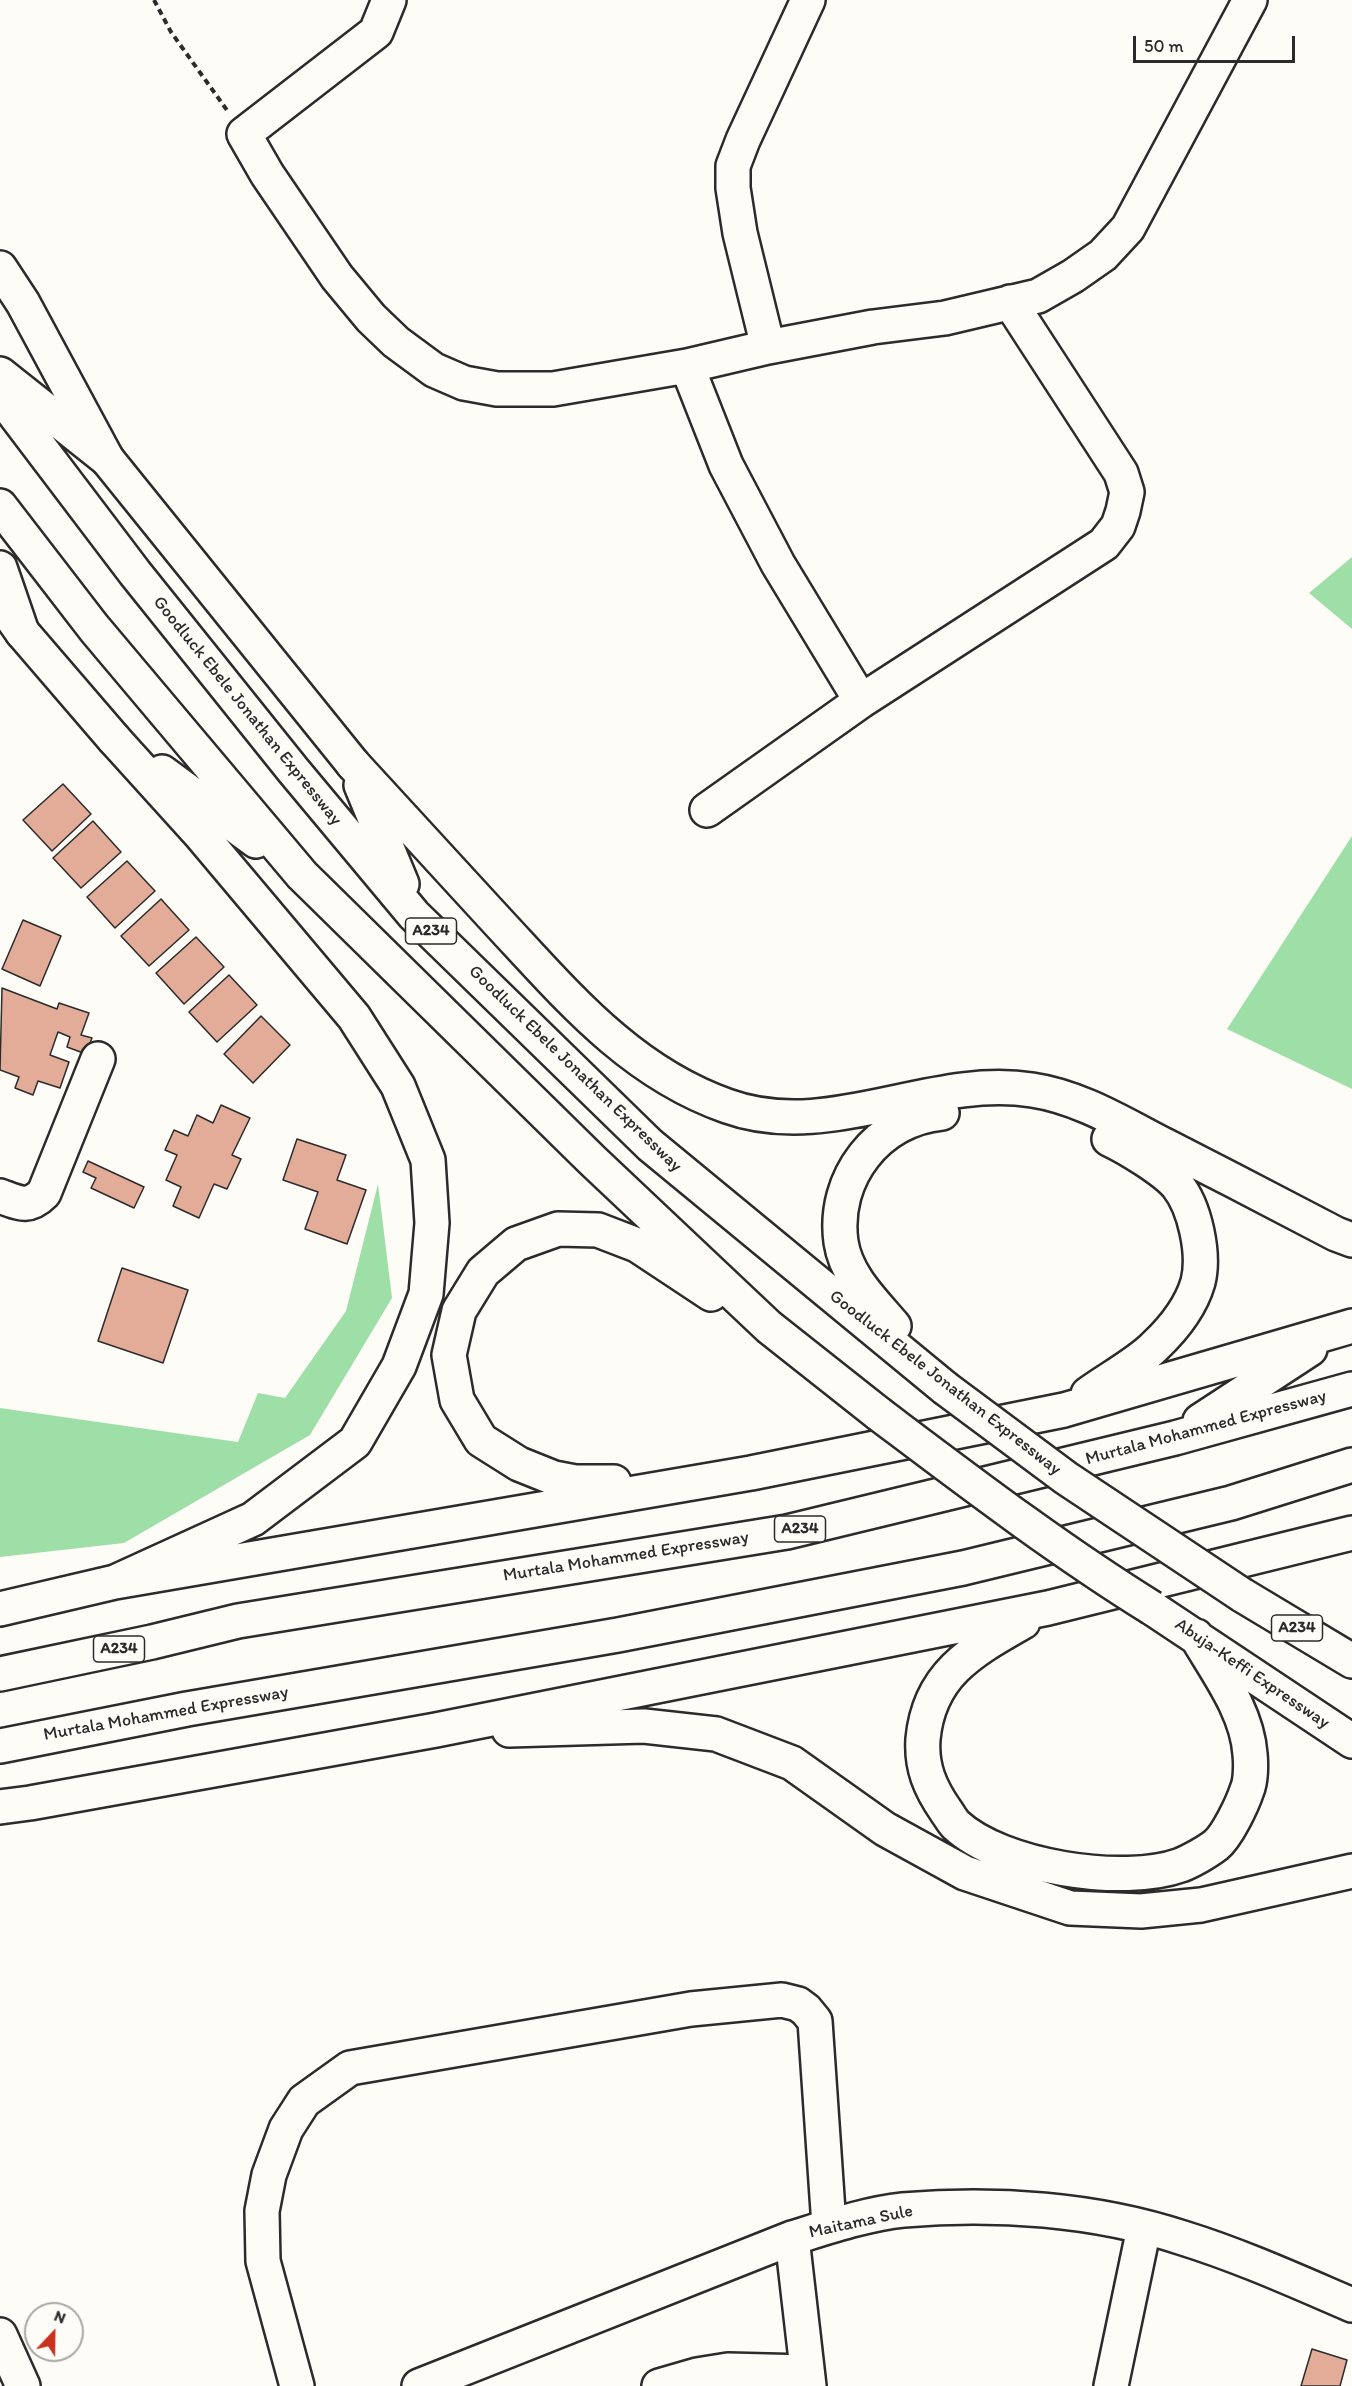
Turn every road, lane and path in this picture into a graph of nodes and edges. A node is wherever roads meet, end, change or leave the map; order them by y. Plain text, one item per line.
1 (154, 0) edge
2 (389, 0) edge
3 (808, 0) edge
4 (1250, 0) edge
5 (244, 134) junction
6 (0, 268) edge
7 (1010, 302) junction
8 (768, 347) junction
9 (687, 366) junction
10 (0, 374) edge
11 (0, 395) edge
12 (107, 459) junction
13 (0, 506) edge
14 (0, 568) edge
15 (0, 601) edge
16 (22, 632) junction
17 (861, 701) junction
18 (114, 739) junction
19 (353, 764) junction
20 (707, 810) dead end
21 (302, 875) junction
22 (414, 915) junction
23 (98, 1059) dead end
24 (0, 1196) edge
25 (1352, 1240) edge
26 (769, 1327) junction
27 (1346, 1328) edge
28 (938, 1382) junction
29 (1352, 1389) edge
30 (1064, 1410) junction
31 (1175, 1438) junction
32 (1352, 1465) edge
33 (751, 1473) junction
34 (1352, 1533) edge
35 (115, 1582) junction
36 (1048, 1608) junction
37 (0, 1609) edge
38 (1196, 1636) junction
39 (1352, 1661) edge
40 (0, 1674) edge
41 (436, 1730) junction
42 (1352, 1741) edge
43 (0, 1746) edge
44 (15, 1805) edge
45 (0, 1826) edge
46 (1352, 1871) edge
47 (829, 2226) junction
48 (1144, 2228) junction
49 (792, 2238) junction
50 (1352, 2305) edge
51 (0, 2335) edge
52 (712, 2379) edge
53 (808, 2379) edge
54 (23, 2386) edge
55 (297, 2386) edge
56 (419, 2386) edge
57 (659, 2386) edge
58 (1111, 2386) edge

1 - 5 path
2 - 5 main road
3 - 8 main road
4 - 7 main road
5 - 9 main road
6 - 12 main road
7 - 8 main road
7 - 17 main road
8 - 9 main road
9 - 17 main road
10 - 12 main road
11 - 22 main road, Goodluck Ebele Jonathan Expressway / A234
12 - 19 main road
13 - 21 main road, A234
14 - 16 main road
15 - 16 main road
16 - 18 main road
17 - 20 main road
18 - 21 main road
18 - 35 main road
19 - 22 main road
19 - 25 main road
21 - 26 main road, A234
22 - 28 main road, Goodluck Ebele Jonathan Expressway / A234
23 - 24 main road
26 - 33 main road
26 - 38 main road, Abuja-Keffi Expressway / A234, bridge
27 - 30 main road
27 - 31 main road
28 - 30 main road
28 - 39 main road, Goodluck Ebele Jonathan Expressway / A234, bridge
29 - 31 main road, Murtala Mohammed Expressway / A234
30 - 33 main road
31 - 40 main road, Murtala Mohammed Expressway / A234
32 - 43 main road, Murtala Mohammed Expressway
33 - 35 main road
34 - 36 main road
35 - 37 main road
36 - 38 main road
36 - 41 main road
38 - 42 main road, Abuja-Keffi Expressway / A234
41 - 44 main road
41 - 46 main road
44 - 45 main road
47 - 48 main road, Maitama Sule
47 - 49 main road, Maitama Sule
47 - 55 main road
48 - 50 main road, Maitama Sule
48 - 58 main road
49 - 53 main road
49 - 56 main road, Maitama Sule
51 - 54 main road
52 - 53 main road
52 - 57 main road

